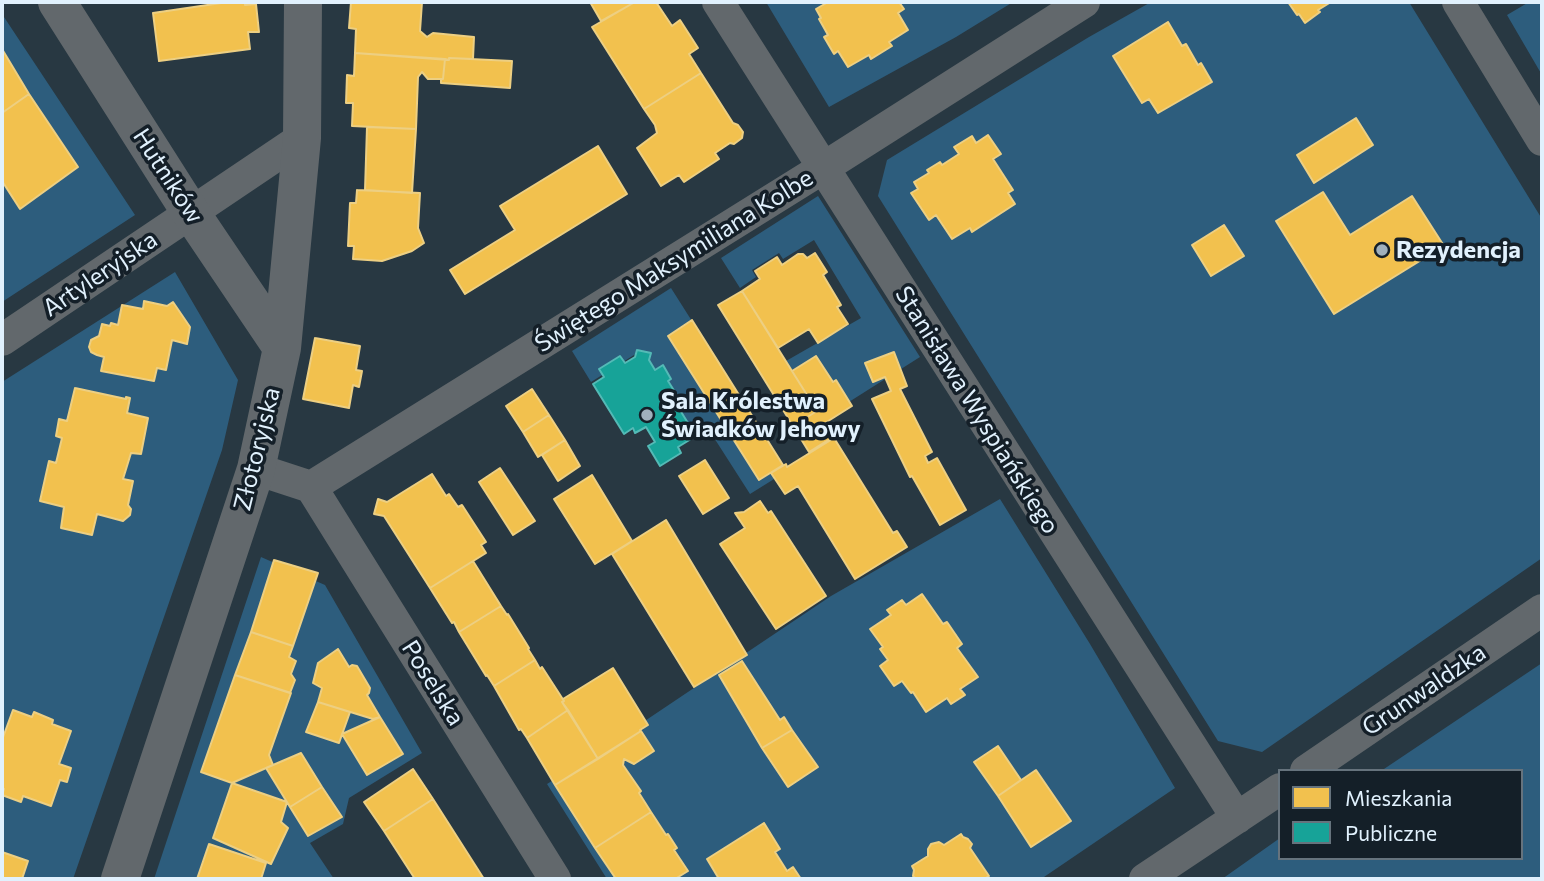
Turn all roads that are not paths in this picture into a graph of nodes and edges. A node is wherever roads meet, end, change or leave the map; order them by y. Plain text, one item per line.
1 (57, 2) edge
2 (303, 2) edge
3 (718, 2) edge
4 (1084, 2) edge
5 (1458, 2) edge
6 (302, 138) junction
7 (1542, 139) edge
8 (823, 168) junction
9 (191, 213) junction
10 (2, 340) edge
11 (282, 348) junction
12 (256, 469) junction
13 (311, 487) junction
14 (1542, 610) edge
15 (1309, 769) edge
16 (1278, 790) edge
17 (1237, 818) junction
18 (120, 879) edge
19 (555, 879) edge
20 (1145, 879) edge

1 - 9 street, Hutników
2 - 6 street, Złotoryjska
3 - 8 street, Stanisława Wyspiańskiego
4 - 8 street, Świętego Maksymiliana Kolbe
5 - 7 street
6 - 9 street, Artyleryjska
6 - 11 street, Złotoryjska
8 - 13 street, Świętego Maksymiliana Kolbe
8 - 17 street, Stanisława Wyspiańskiego
9 - 10 street, Artyleryjska
9 - 11 street, Hutników
11 - 12 street, Złotoryjska
12 - 13 street
12 - 18 street, Złotoryjska
13 - 19 street, Poselska
14 - 15 street, Grunwaldzka
16 - 17 street
17 - 20 street

